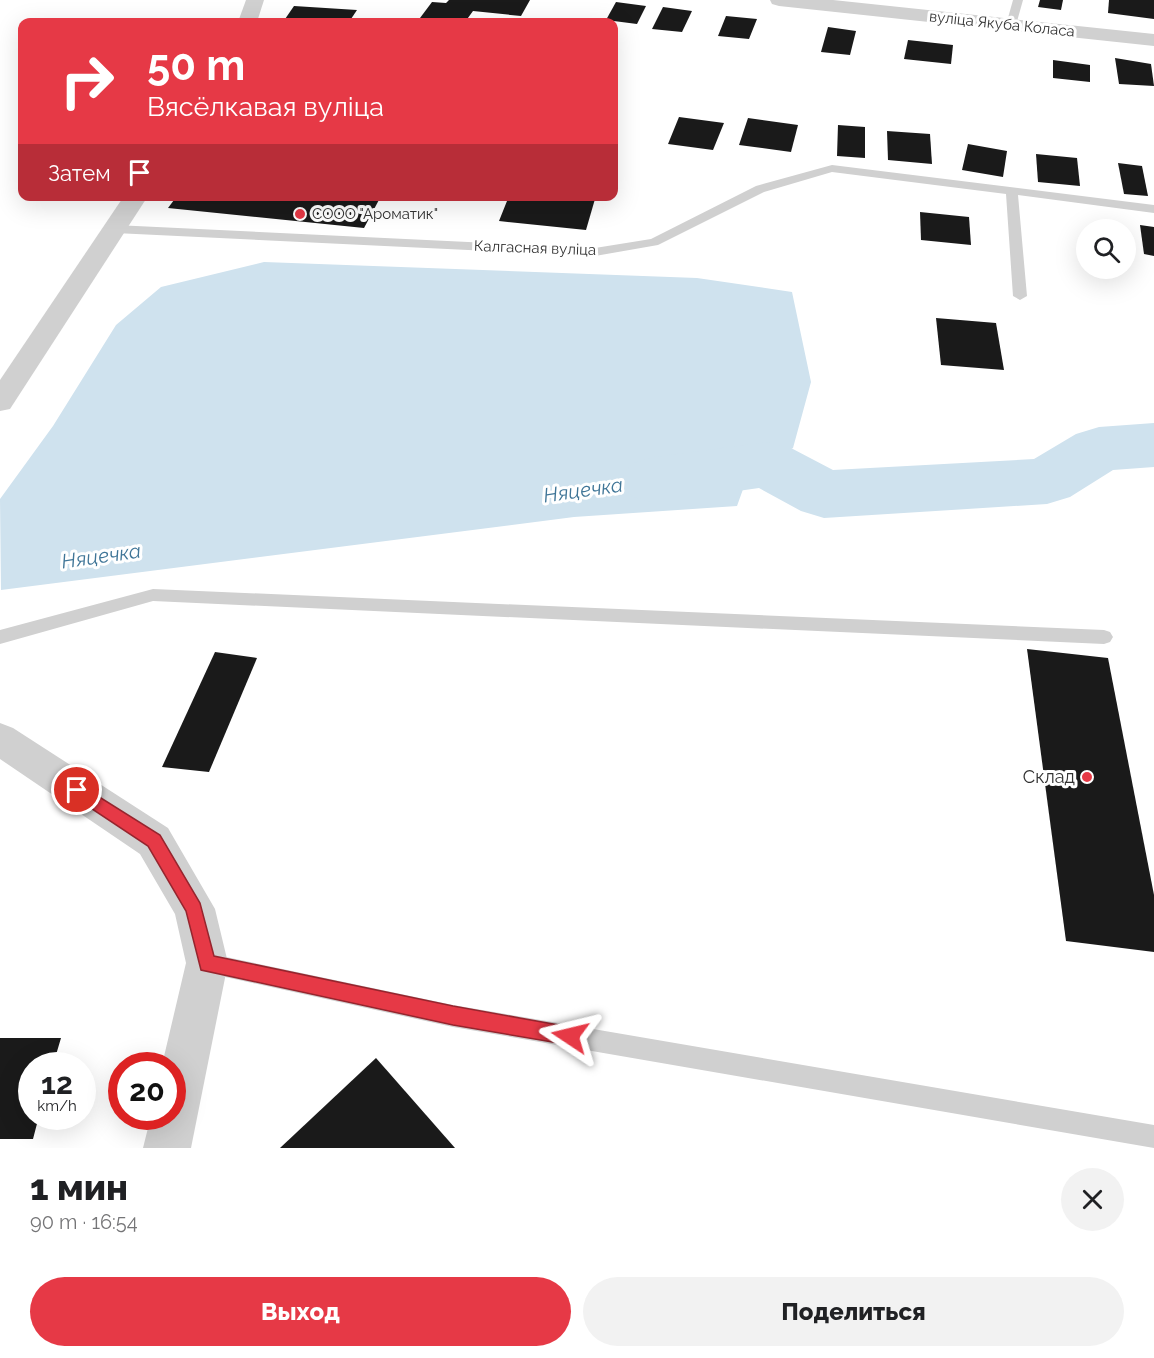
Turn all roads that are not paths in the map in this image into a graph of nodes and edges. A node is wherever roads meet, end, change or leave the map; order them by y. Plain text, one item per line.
1 (255, 0) edge
2 (779, 0) edge
3 (1018, 0) edge
4 (249, 18) edge
5 (1011, 25) junction
6 (1154, 40) edge
7 (1012, 191) junction
8 (133, 201) edge
9 (1154, 209) edge
10 (115, 229) junction
11 (1020, 296) dead end
12 (0, 402) edge
13 (1104, 637) dead end
14 (0, 638) edge
15 (0, 740) edge
16 (207, 963) junction
17 (1154, 1137) edge
18 (167, 1148) edge

1 - 4 street
2 - 5 street, вуліца Якуба Коласа
3 - 5 lane
5 - 6 street, вуліца Якуба Коласа
7 - 9 lane, Калгасная вуліца
7 - 10 lane, Калгасная вуліца
7 - 11 lane
8 - 10 street
10 - 12 street
13 - 14 lane
15 - 16 street
16 - 17 lane
16 - 18 street

